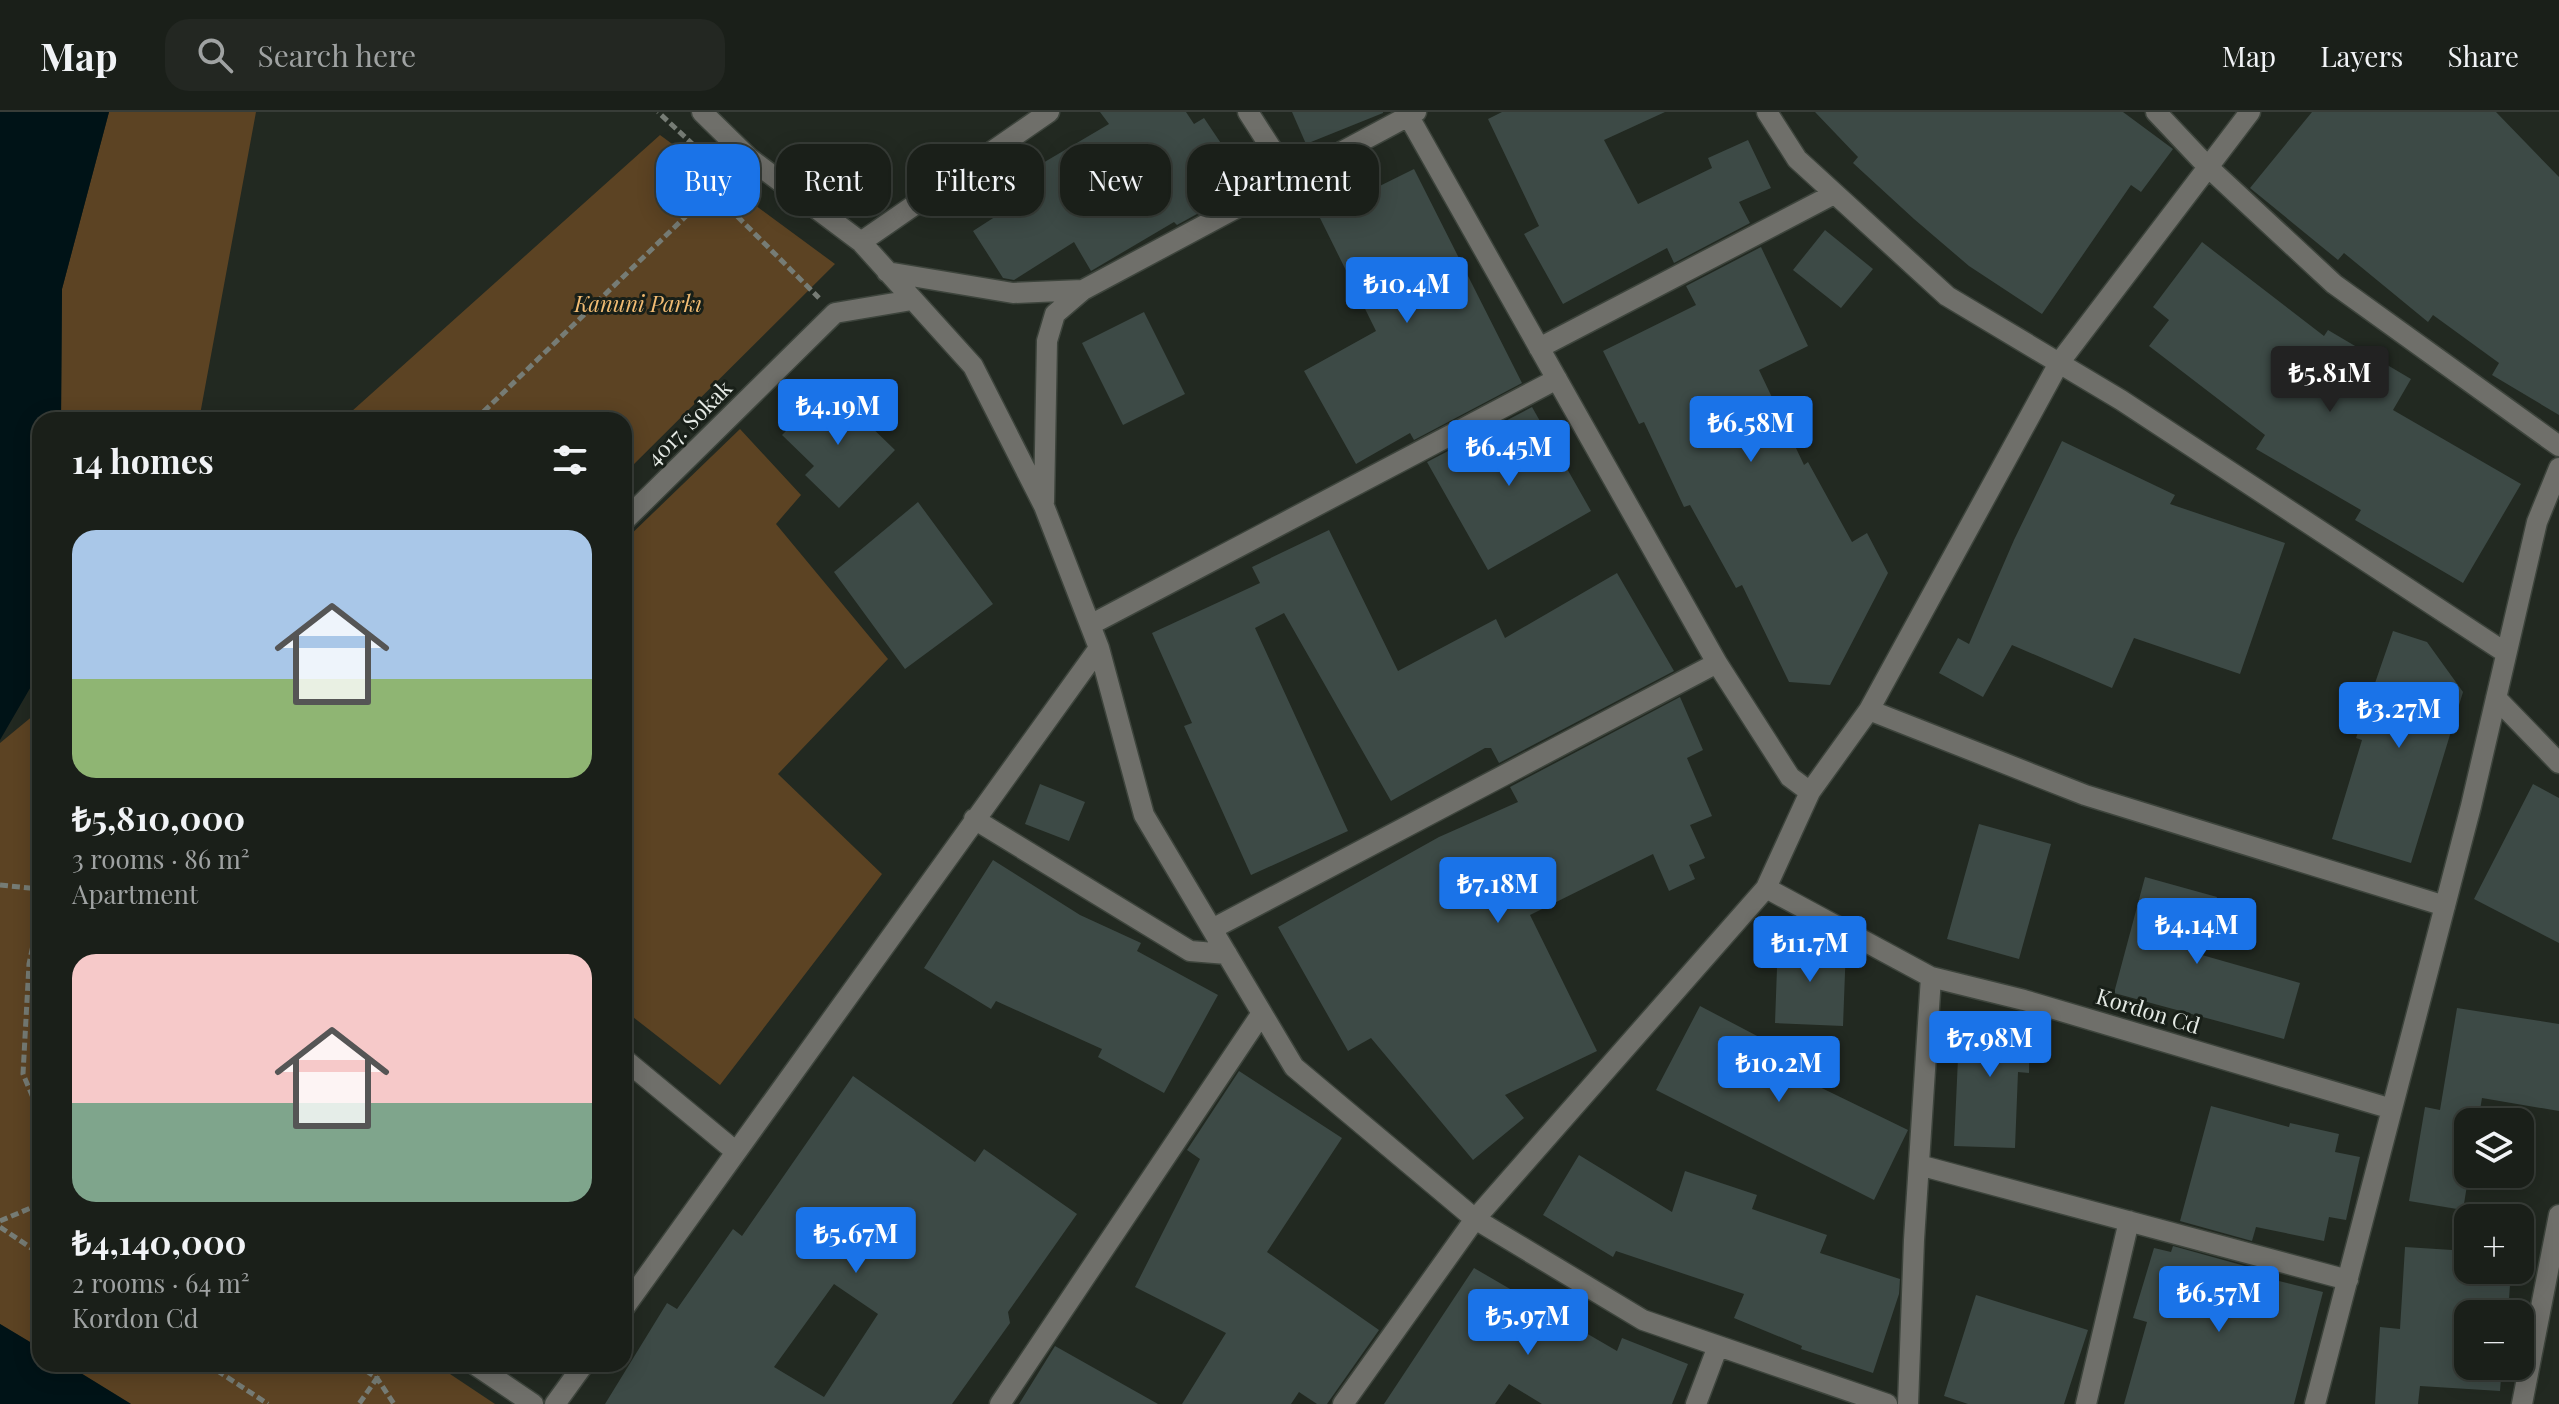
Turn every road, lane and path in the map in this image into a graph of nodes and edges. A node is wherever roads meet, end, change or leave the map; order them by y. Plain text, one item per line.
1 (658, 112) edge
2 (702, 112) edge
3 (1049, 112) edge
4 (1248, 112) edge
5 (1767, 112) edge
6 (2156, 112) edge
7 (2250, 112) edge
8 (1412, 114) edge
9 (693, 144) edge
10 (1269, 144) edge
11 (1356, 144) edge
12 (2208, 167) junction
13 (1834, 194) junction
14 (686, 216) edge
15 (737, 216) edge
16 (1222, 216) edge
17 (861, 242) junction
18 (887, 272) junction
19 (1083, 290) junction
20 (912, 300) junction
21 (835, 313) junction
22 (1539, 348) junction
23 (2059, 363) junction
24 (1557, 379) junction
25 (483, 412) edge
26 (2559, 446) edge
27 (2559, 468) edge
28 (1044, 506) junction
29 (632, 513) edge
30 (1090, 625) junction
31 (1099, 648) junction
32 (2506, 653) junction
33 (1717, 663) junction
34 (2496, 698) junction
35 (1869, 710) junction
36 (2559, 763) edge
37 (1810, 792) junction
38 (974, 819) junction
39 (0, 885) edge
40 (32, 888) edge
41 (1766, 888) junction
42 (2445, 906) junction
43 (1212, 929) junction
44 (32, 950) edge
45 (1227, 954) junction
46 (1931, 977) junction
47 (1262, 1013) junction
48 (632, 1066) edge
49 (32, 1095) edge
50 (2392, 1109) junction
51 (735, 1151) junction
52 (1919, 1165) junction
53 (32, 1207) edge
54 (1475, 1219) junction
55 (0, 1221) edge
56 (2129, 1221) junction
57 (2558, 1226) edge
58 (0, 1227) edge
59 (32, 1249) edge
60 (2348, 1280) junction
61 (632, 1297) edge
62 (1718, 1346) junction
63 (219, 1372) edge
64 (368, 1372) edge
65 (377, 1372) edge
66 (486, 1372) edge
67 (578, 1372) edge
68 (377, 1378) junction
69 (268, 1404) edge
70 (359, 1404) edge
71 (394, 1404) edge
72 (533, 1404) edge
73 (555, 1404) edge
74 (1000, 1404) edge
75 (1343, 1404) edge
76 (1696, 1404) edge
77 (1887, 1404) edge
78 (1908, 1404) edge
79 (2086, 1404) edge
80 (2315, 1404) edge
81 (2522, 1404) edge

1 - 9 path
2 - 17 street
3 - 17 street
4 - 10 street
5 - 13 street
6 - 12 street
7 - 12 street
8 - 11 street
8 - 22 street
12 - 23 street
12 - 26 street
13 - 22 street
13 - 23 street
14 - 25 path
15 - 21 path
16 - 19 street
17 - 18 street
18 - 19 street
18 - 20 street
19 - 28 street
20 - 21 street
20 - 28 street
21 - 29 street, 4017. Sokak
22 - 24 street
23 - 32 street
23 - 35 street
24 - 30 street
24 - 33 street
27 - 32 street
28 - 30 street
30 - 31 street
31 - 38 street
31 - 43 street
32 - 34 street
33 - 37 street
33 - 43 street
34 - 36 street
34 - 42 street
35 - 37 street
35 - 42 street
37 - 41 street
38 - 45 street
38 - 51 street
39 - 40 path
41 - 46 street, Kordon Cd
41 - 54 street
42 - 50 street
43 - 45 street
44 - 49 path
45 - 47 street
46 - 50 street, Kordon Cd
46 - 52 street
47 - 54 street
47 - 74 street
48 - 51 street
50 - 60 street
51 - 61 street
52 - 56 street
52 - 78 street
53 - 55 path
54 - 62 street
54 - 75 street
56 - 60 street
56 - 79 street
57 - 81 street
58 - 59 path
60 - 80 street
62 - 76 street
62 - 77 street
63 - 69 path
64 - 68 path
65 - 68 path
66 - 72 street
67 - 73 street
68 - 70 path
68 - 71 path

